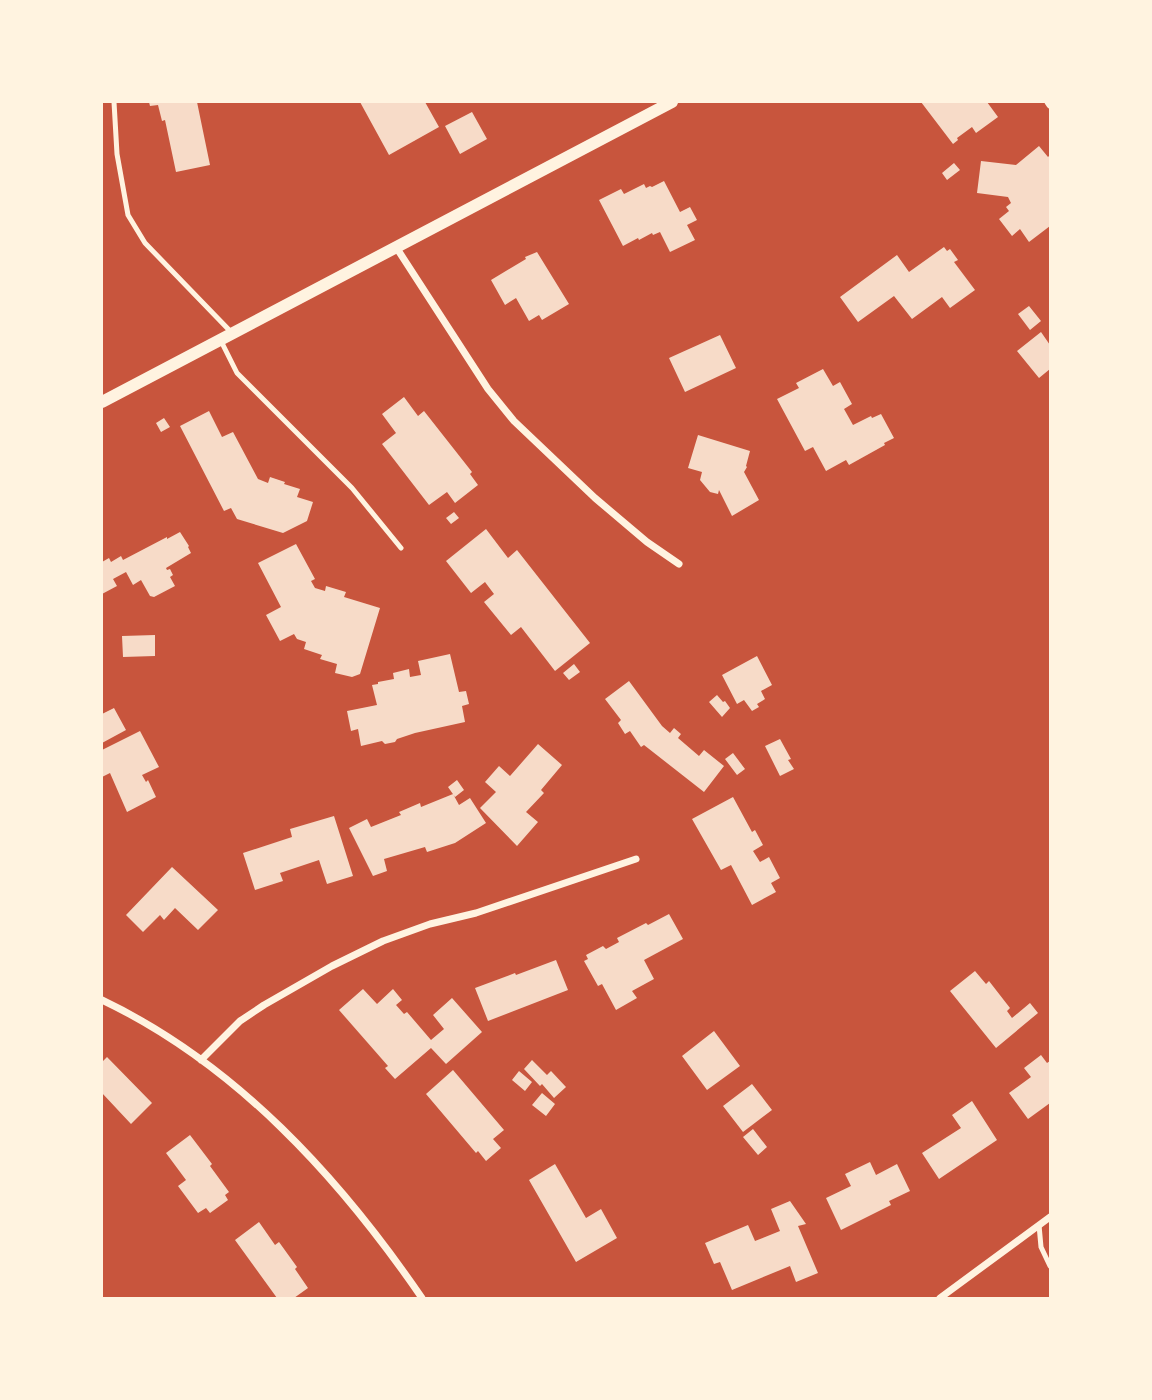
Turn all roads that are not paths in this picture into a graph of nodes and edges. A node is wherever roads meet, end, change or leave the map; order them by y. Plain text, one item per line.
1 (114, 102) edge
2 (672, 102) edge
3 (396, 247) junction
4 (232, 333) junction
5 (220, 339) junction
6 (102, 402) edge
7 (401, 548) dead end
8 (679, 564) dead end
9 (636, 859) dead end
10 (102, 1000) edge
11 (201, 1060) junction
12 (1051, 1217) edge
13 (1039, 1225) junction
14 (1051, 1266) edge
15 (422, 1298) edge
16 (940, 1298) edge

1 - 4 lane
2 - 3 street
3 - 4 street
3 - 8 street
4 - 5 street
5 - 6 street
5 - 7 lane
9 - 11 street
10 - 11 street
11 - 15 street
12 - 13 street
13 - 14 lane
13 - 16 street

